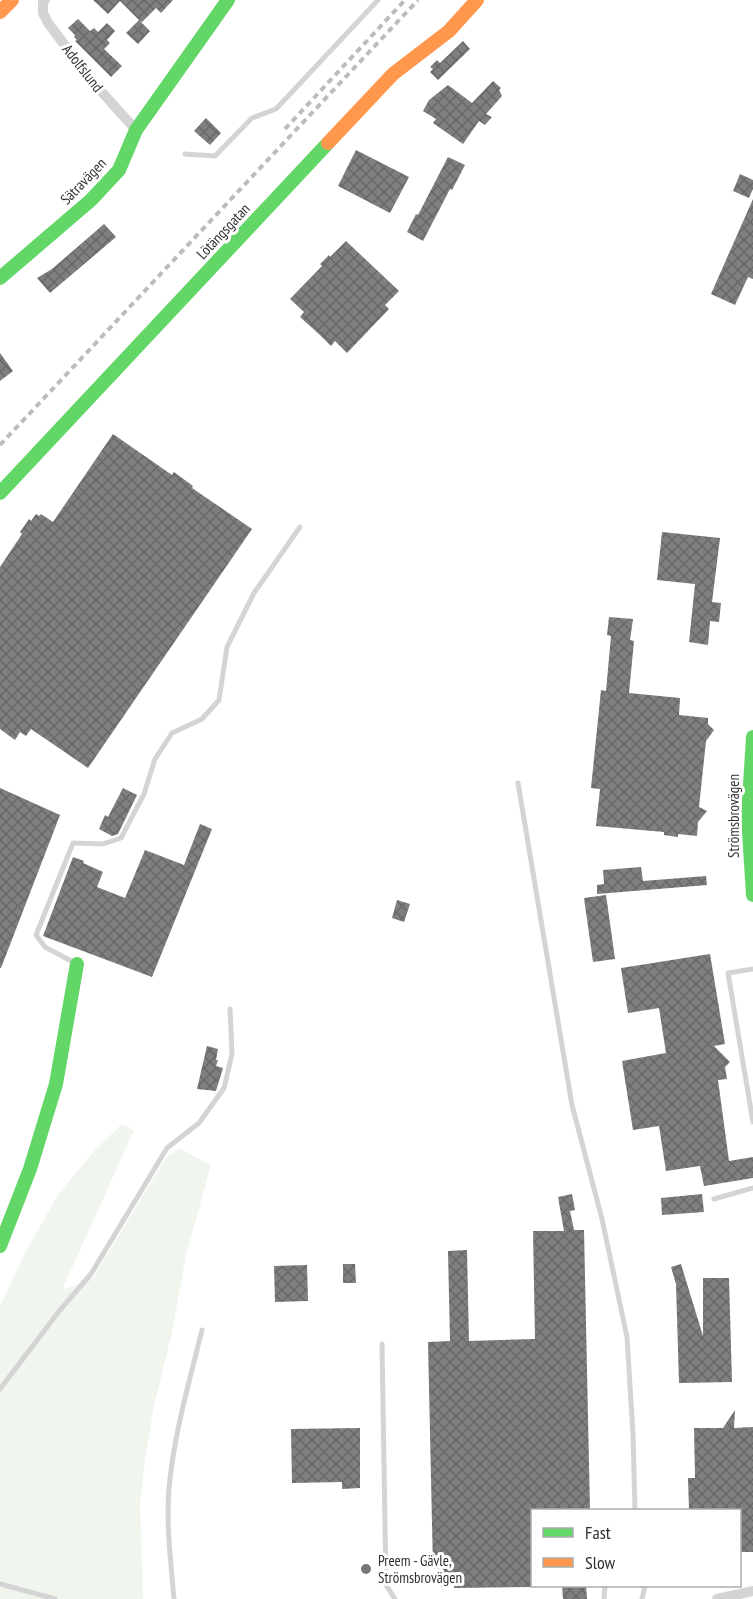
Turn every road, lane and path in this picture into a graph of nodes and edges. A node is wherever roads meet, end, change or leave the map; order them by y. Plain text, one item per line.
1 (12, 0) edge
2 (45, 0) edge
3 (228, 0) edge
4 (378, 0) edge
5 (477, 0) edge
6 (0, 12) edge
7 (136, 130) junction
8 (185, 154) dead end
9 (0, 278) edge
10 (0, 494) edge
11 (300, 528) dead end
12 (753, 736) edge
13 (518, 783) dead end
14 (753, 895) edge
15 (77, 964) joint
16 (753, 969) edge
17 (230, 1009) dead end
18 (753, 1122) edge
19 (753, 1188) edge
20 (714, 1199) dead end
21 (0, 1246) edge
22 (202, 1330) dead end
23 (382, 1344) dead end
24 (0, 1389) edge
25 (635, 1509) edge
26 (0, 1584) edge
27 (753, 1591) edge
28 (55, 1599) edge
29 (174, 1599) edge
30 (395, 1599) edge
31 (717, 1599) edge

1 - 6 street
2 - 7 street, Adolfslund
3 - 7 street, Sätravägen
4 - 8 lane
5 - 10 street, Lötängsgatan
7 - 9 street, Sätravägen
11 - 15 lane
12 - 14 street, Strömsbrovägen
13 - 25 lane
15 - 21 street
16 - 18 lane
17 - 24 lane
19 - 20 lane
22 - 29 lane
23 - 30 lane
26 - 28 lane
27 - 31 street

